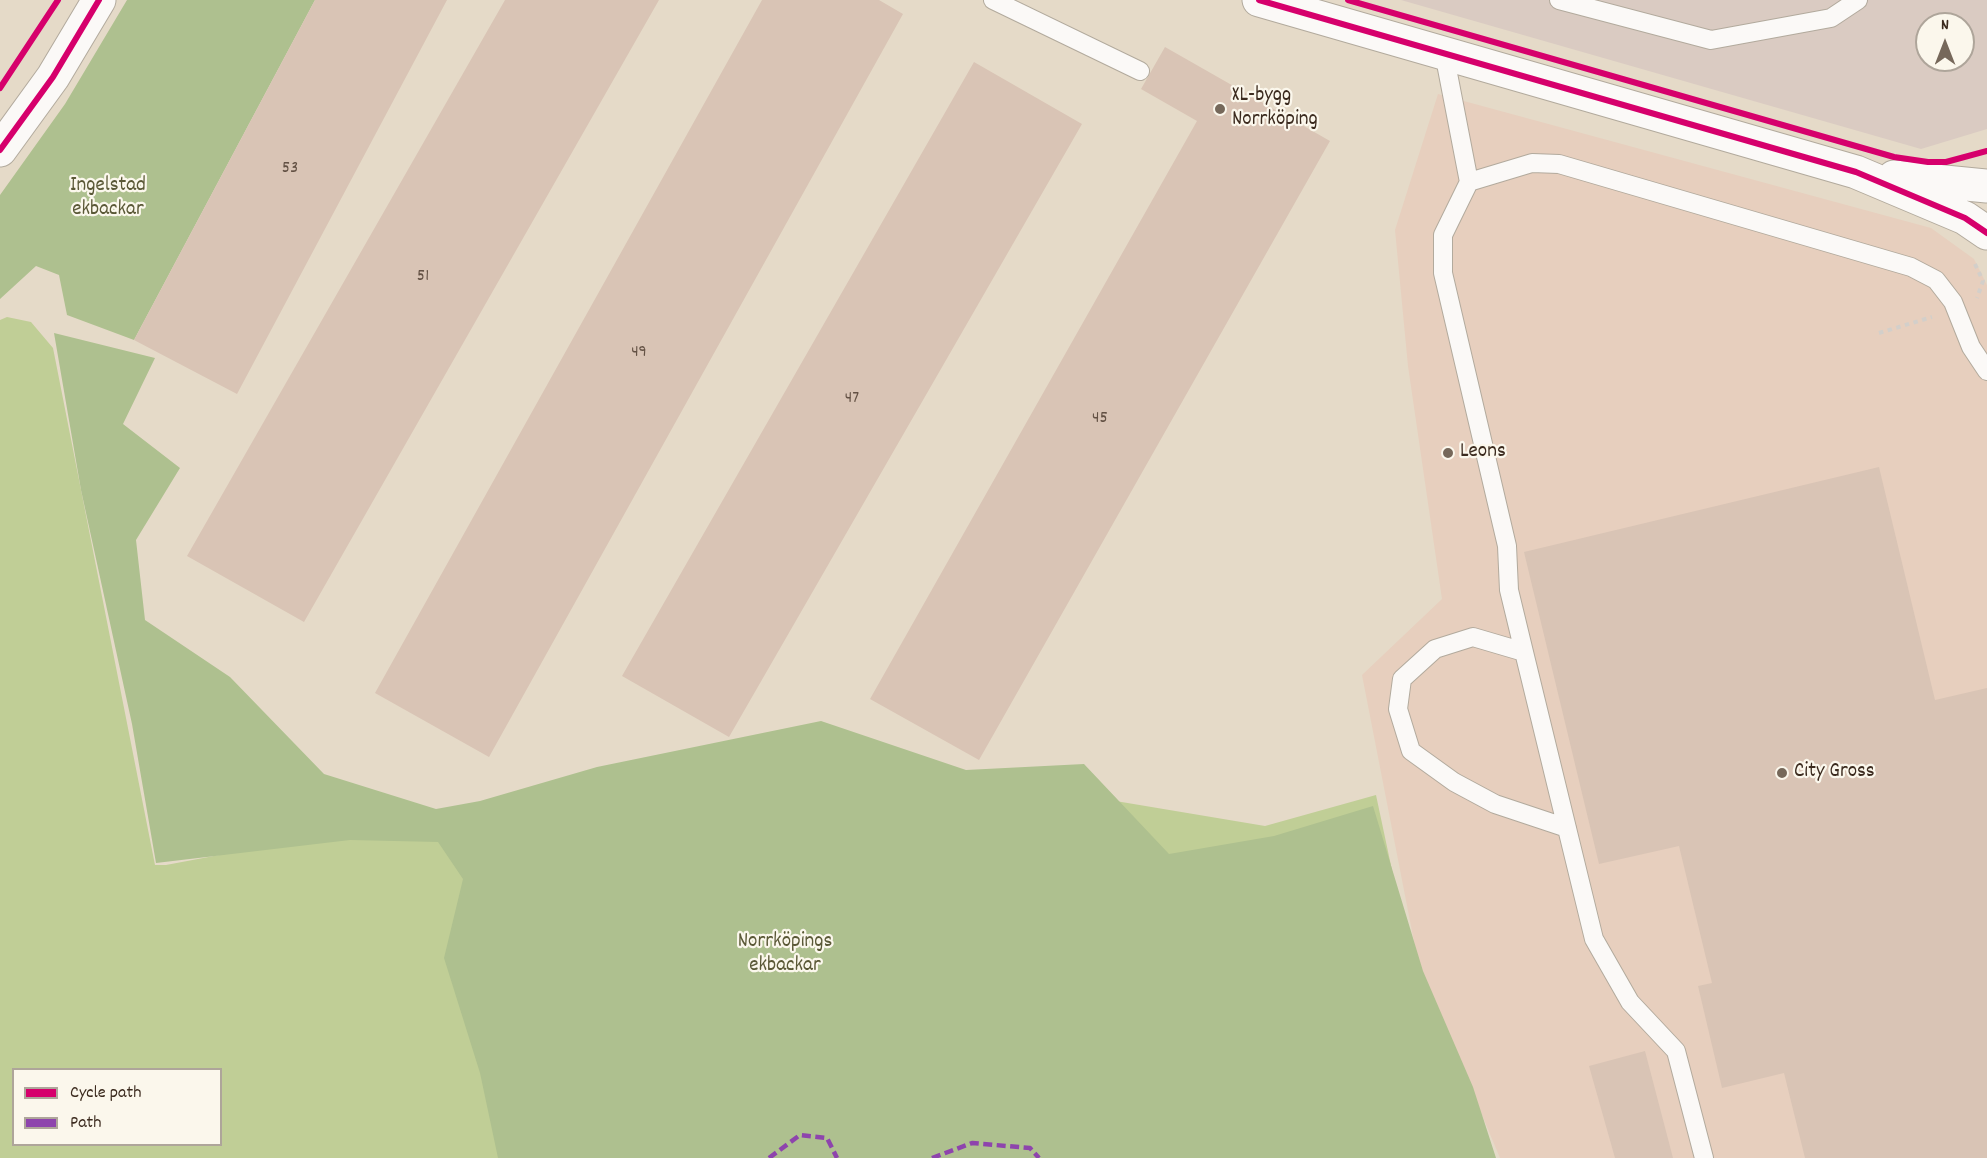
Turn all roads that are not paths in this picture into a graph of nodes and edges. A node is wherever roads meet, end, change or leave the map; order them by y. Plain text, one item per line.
1 (99, 0) edge
2 (993, 0) edge
3 (1259, 0) edge
4 (1559, 0) edge
5 (1858, 0) edge
6 (1444, 52) junction
7 (1140, 71) dead end
8 (0, 150) edge
9 (1856, 172) junction
10 (1469, 182) junction
11 (1987, 186) edge
12 (1987, 233) edge
13 (1987, 371) edge
14 (1524, 652) junction
15 (1568, 828) junction
16 (1704, 1158) edge

1 - 8 street
2 - 7 lane
3 - 6 street
4 - 5 lane
6 - 9 street
6 - 10 lane
9 - 11 street
9 - 12 street
10 - 13 lane
10 - 14 lane
14 - 15 lane
14 - 15 lane
15 - 16 lane

